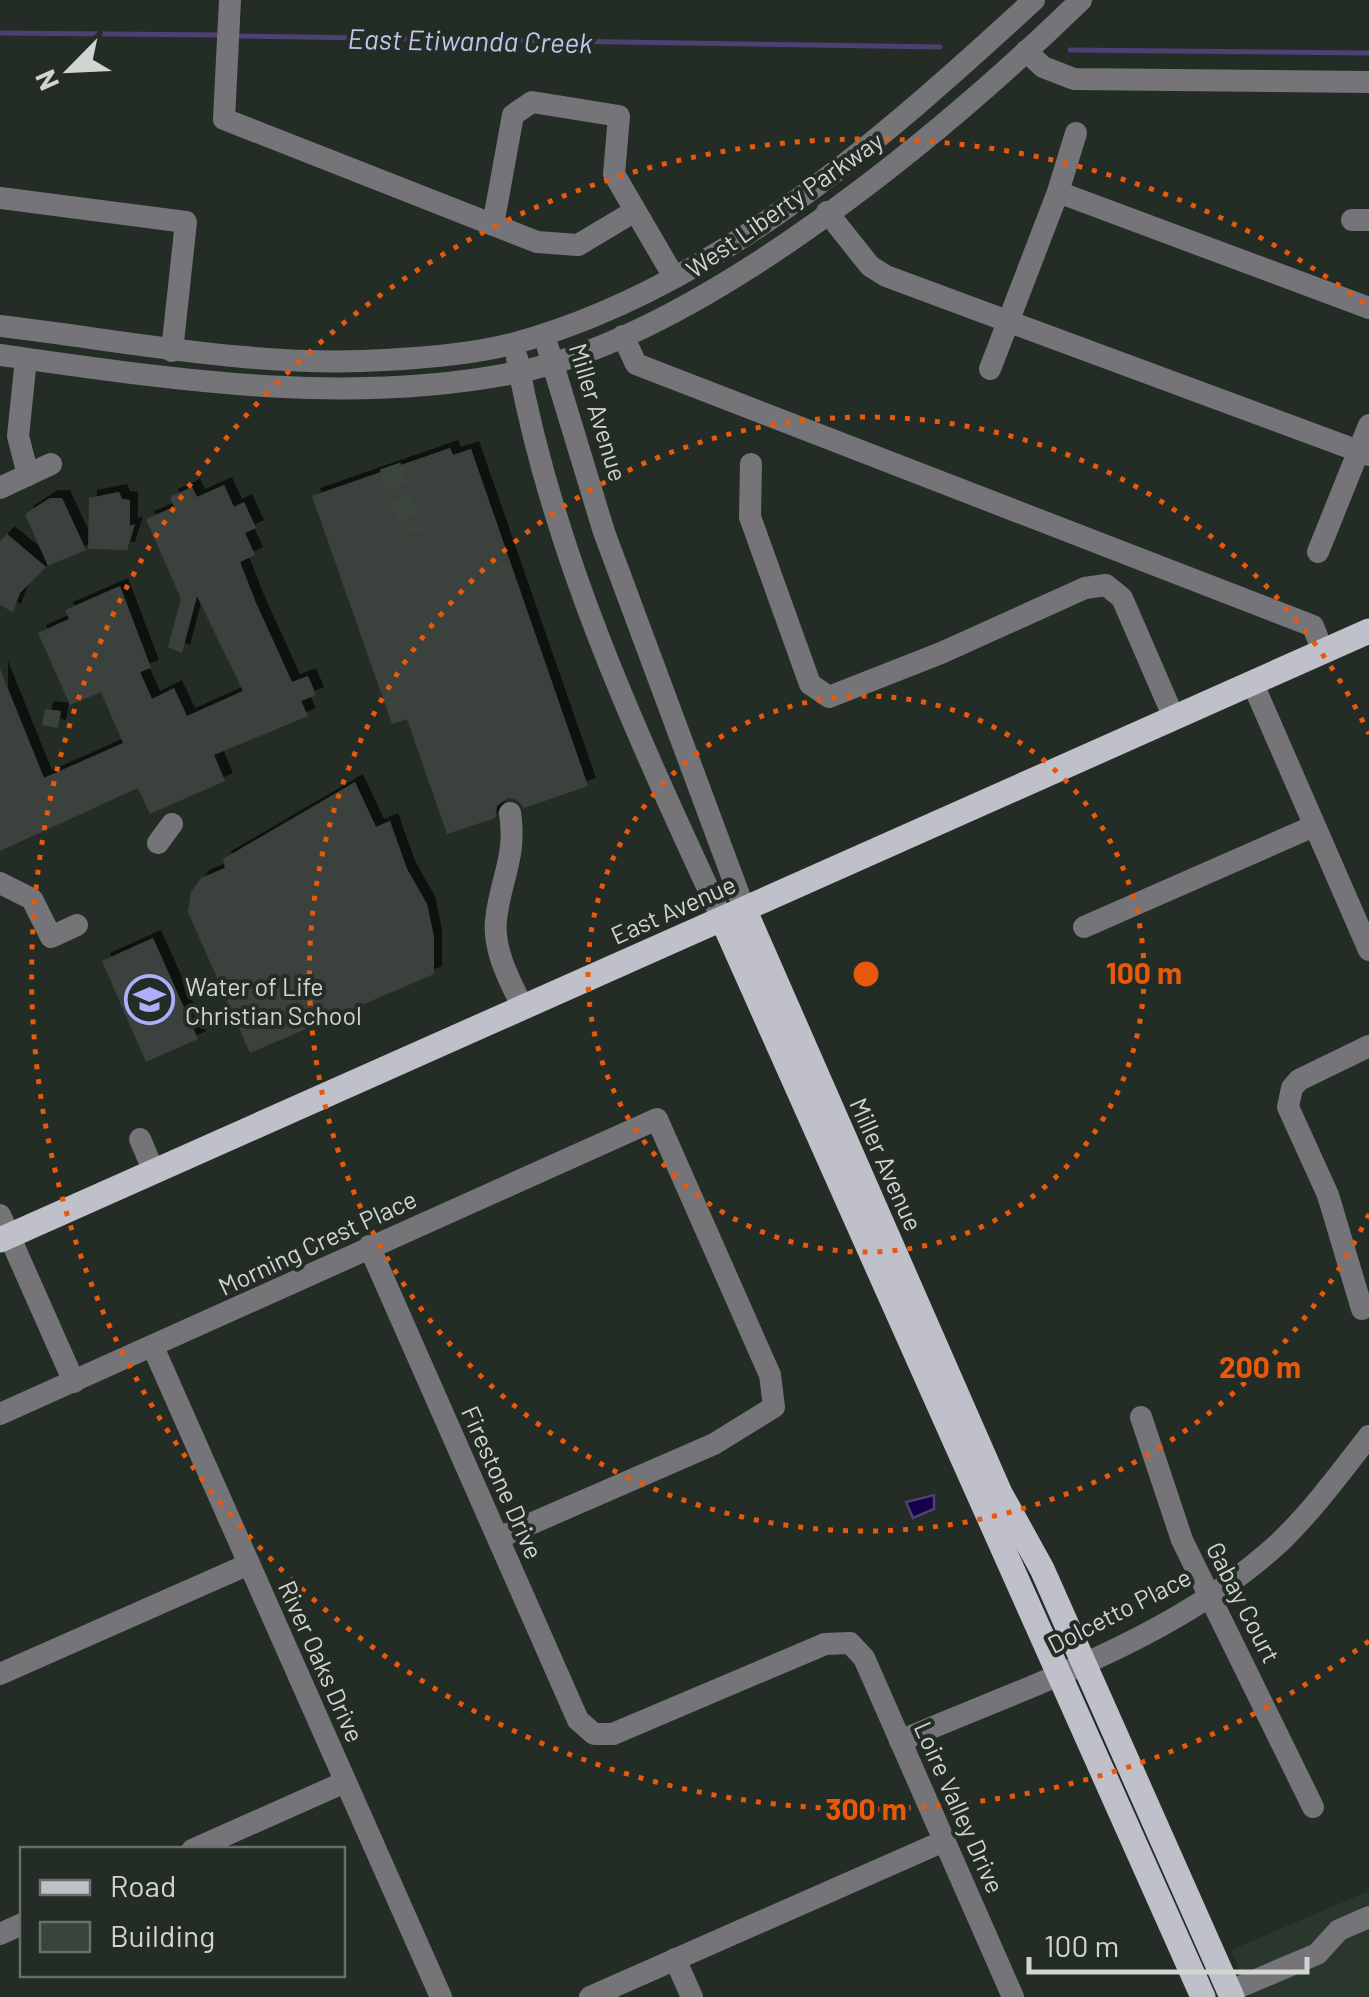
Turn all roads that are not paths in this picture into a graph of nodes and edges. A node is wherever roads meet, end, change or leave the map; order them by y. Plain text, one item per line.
1 (230, 0) edge
2 (1034, 0) edge
3 (1080, 0) edge
4 (1026, 51) junction
5 (1369, 82) edge
6 (1076, 133) dead end
7 (828, 174) junction
8 (1058, 192) junction
9 (0, 198) edge
10 (636, 211) junction
11 (827, 212) junction
12 (494, 225) junction
13 (762, 257) junction
14 (674, 277) junction
15 (1369, 308) edge
16 (1007, 322) junction
17 (0, 326) edge
18 (544, 333) junction
19 (623, 336) junction
20 (514, 343) junction
21 (172, 350) junction
22 (0, 356) edge
23 (26, 359) junction
24 (552, 362) junction
25 (990, 369) dead end
26 (520, 372) junction
27 (1369, 426) edge
28 (1364, 453) edge
29 (52, 464) dead end
30 (750, 464) dead end
31 (28, 474) junction
32 (0, 488) edge
33 (1318, 552) dead end
34 (1369, 631) edge
35 (1324, 652) junction
36 (1253, 684) junction
37 (1174, 718) junction
38 (510, 813) dead end
39 (1314, 826) junction
40 (0, 883) edge
41 (734, 916) junction
42 (77, 925) dead end
43 (1084, 927) dead end
44 (1369, 950) edge
45 (523, 1008) junction
46 (1369, 1046) edge
47 (140, 1139) dead end
48 (154, 1172) junction
49 (3, 1230) edge
50 (369, 1246) junction
51 (1362, 1309) dead end
52 (153, 1347) junction
53 (74, 1382) junction
54 (0, 1414) edge
55 (1140, 1417) dead end
56 (1364, 1452) edge
57 (498, 1538) junction
58 (249, 1564) junction
59 (1209, 1597) junction
60 (850, 1642) joint
61 (1084, 1661) junction
62 (1058, 1672) junction
63 (0, 1674) edge
64 (900, 1741) junction
65 (345, 1782) junction
66 (1313, 1807) dead end
67 (944, 1841) junction
68 (199, 1847) edge
69 (1369, 1916) edge
70 (675, 1959) junction
71 (1231, 1994) edge
72 (441, 1997) edge
73 (590, 1997) edge
74 (692, 1997) edge
75 (1014, 1997) edge
76 (1203, 1997) edge

1 - 12 street
2 - 7 street, West Liberty Parkway
3 - 4 street, West Liberty Parkway
4 - 5 street
4 - 11 street, West Liberty Parkway
6 - 8 street
7 - 13 street
7 - 14 street, West Liberty Parkway
8 - 15 street
8 - 16 street
9 - 21 street
10 - 12 street
10 - 12 street
10 - 14 street
11 - 13 street, West Liberty Parkway
11 - 16 street
13 - 19 street, West Liberty Parkway
14 - 18 street, West Liberty Parkway
16 - 25 street
16 - 28 street
17 - 21 street, West Liberty Parkway
18 - 20 street, West Liberty Parkway
18 - 24 street, Miller Avenue
19 - 24 street, West Liberty Parkway
19 - 35 street
20 - 21 street, West Liberty Parkway
20 - 26 street, Miller Avenue
22 - 23 street, West Liberty Parkway
23 - 26 street, West Liberty Parkway
23 - 31 street
24 - 26 street, West Liberty Parkway
24 - 41 street, Miller Avenue
26 - 41 street, Miller Avenue
27 - 28 street
28 - 33 street
29 - 31 street
30 - 37 street
31 - 32 street
34 - 35 main road, East Avenue
35 - 36 main road, East Avenue
36 - 37 main road, East Avenue
36 - 39 street
37 - 41 main road, East Avenue
38 - 45 street
39 - 43 street
39 - 44 street
40 - 42 street
41 - 45 main road, East Avenue
41 - 61 main road, Miller Avenue
41 - 62 main road, Miller Avenue
45 - 48 main road, East Avenue
46 - 51 street
47 - 48 street
48 - 49 main road, East Avenue
49 - 53 street
50 - 52 street, Morning Crest Place
50 - 57 street, Firestone Drive
50 - 57 street, Morning Crest Place
52 - 53 street, Morning Crest Place
52 - 58 street, River Oaks Drive
53 - 54 street, Morning Crest Place
55 - 59 street, Gabay Court
56 - 59 street, Dolcetto Place
57 - 60 street, Firestone Drive
58 - 63 street
58 - 65 street, River Oaks Drive
59 - 61 street, Dolcetto Place
59 - 66 street, Gabay Court
60 - 64 street, Loire Valley Drive
61 - 62 street, Dolcetto Place
61 - 71 main road, Miller Avenue
62 - 64 street, Dolcetto Place
62 - 76 main road, Miller Avenue
64 - 67 street, Loire Valley Drive
65 - 68 street
65 - 72 street, River Oaks Drive
67 - 70 street
67 - 75 street, Loire Valley Drive
69 - 71 street
70 - 73 street
70 - 74 street

